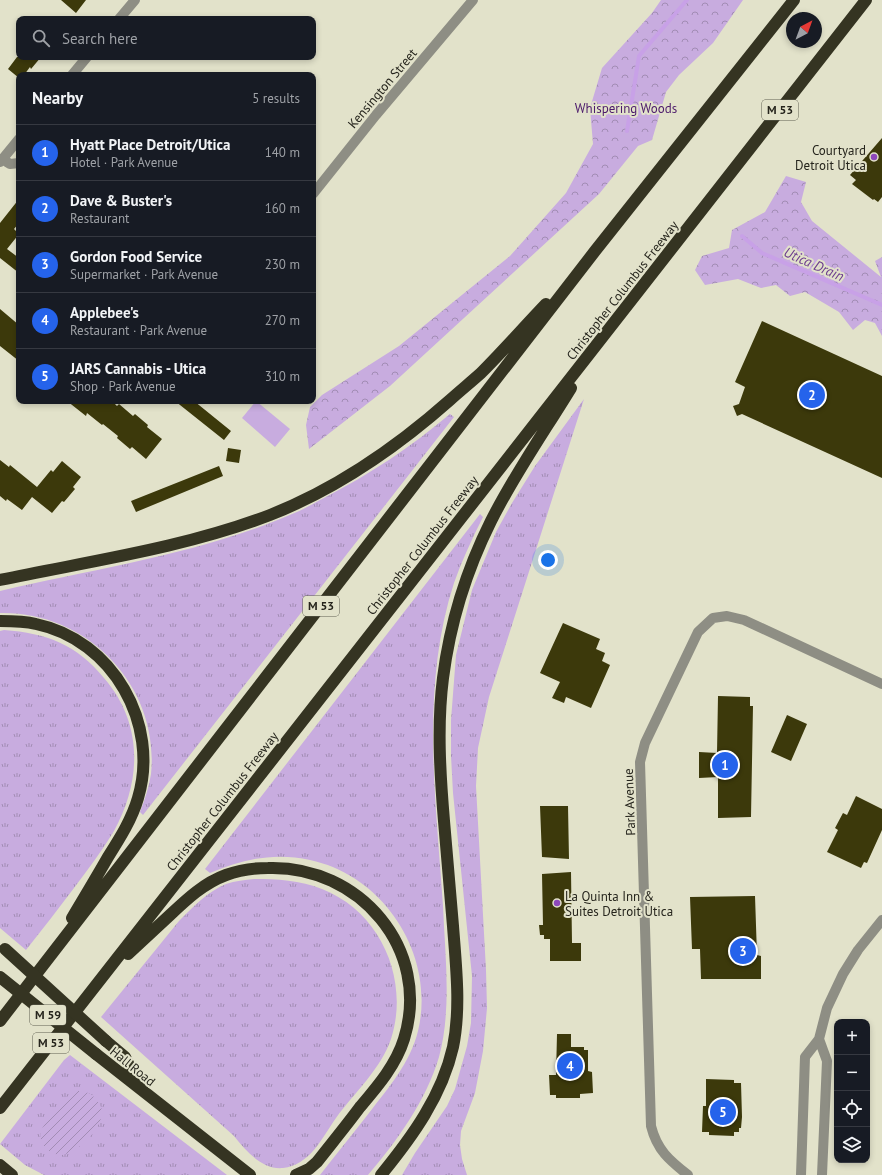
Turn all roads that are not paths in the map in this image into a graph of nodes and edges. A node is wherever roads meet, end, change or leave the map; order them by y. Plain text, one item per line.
1 (135, 0) edge
2 (473, 0) edge
3 (794, 0) edge
4 (866, 0) edge
5 (122, 16) edge
6 (84, 60) edge
7 (74, 72) edge
8 (16, 143) edge
9 (1, 161) edge
10 (16, 163) edge
11 (316, 190) edge
12 (595, 251) junction
13 (606, 333) junction
14 (0, 580) edge
15 (0, 621) edge
16 (882, 684) edge
17 (882, 920) edge
18 (2, 947) edge
19 (47, 961) junction
20 (0, 976) edge
21 (102, 977) junction
22 (0, 1021) edge
23 (819, 1039) junction
24 (141, 1090) junction
25 (0, 1108) edge
26 (250, 1175) edge
27 (296, 1175) edge
28 (381, 1175) edge
29 (688, 1175) edge
30 (801, 1175) edge
31 (822, 1175) edge

1 - 5 street
2 - 11 street, Kensington Street
3 - 12 highway, M 53
4 - 13 highway, Christopher Columbus Freeway / M 53
6 - 7 street
8 - 9 street
9 - 10 street
12 - 14 highway
12 - 19 highway, M 53
13 - 21 highway, Christopher Columbus Freeway / M 53
13 - 28 highway
15 - 19 highway
16 - 29 street, Park Avenue
17 - 23 street
18 - 24 highway, bridge
19 - 22 highway, M 53
20 - 24 highway, Hall Road / M 59, bridge
21 - 25 highway, Christopher Columbus Freeway / M 53
21 - 27 highway
23 - 30 street
23 - 31 street
24 - 26 highway, Hall Road / M 59

